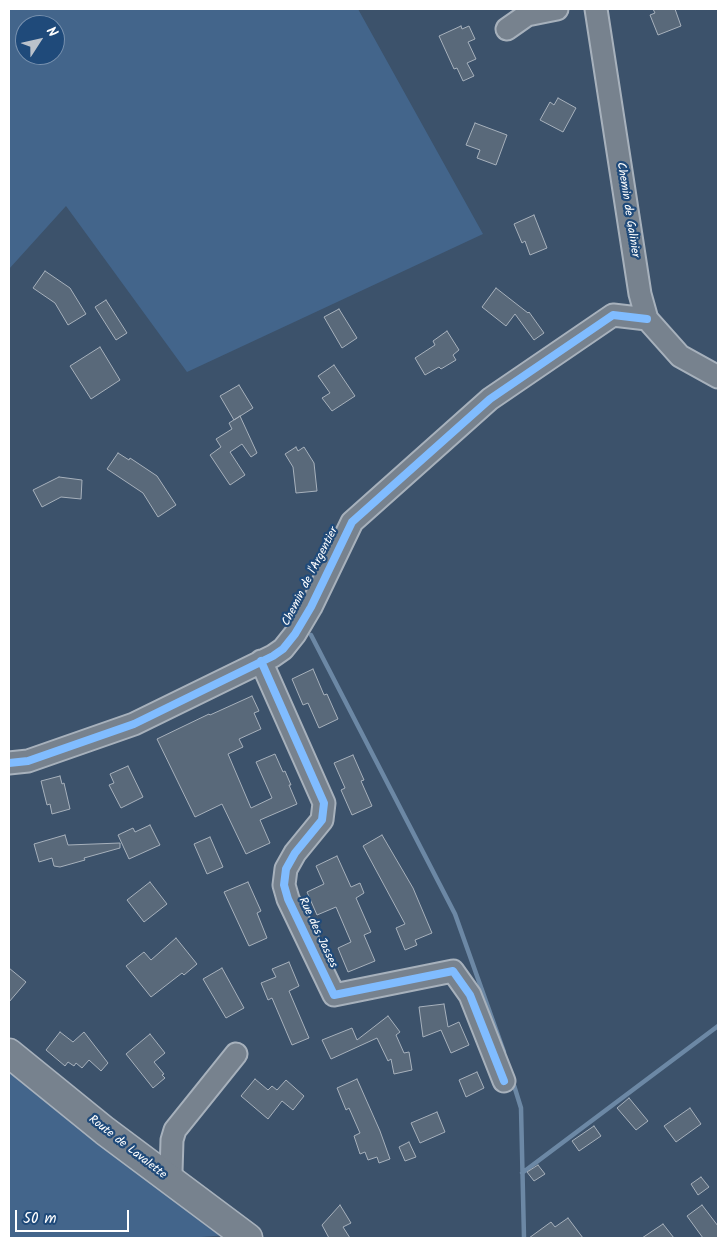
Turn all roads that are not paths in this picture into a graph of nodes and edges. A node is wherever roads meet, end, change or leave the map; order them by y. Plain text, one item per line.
1 (557, 9) edge
2 (596, 9) edge
3 (507, 29) dead end
4 (648, 320) junction
5 (718, 377) edge
6 (262, 661) junction
7 (9, 763) edge
8 (9, 1053) edge
9 (236, 1054) dead end
10 (504, 1081) dead end
11 (169, 1180) junction
12 (248, 1238) edge

1 - 3 street
2 - 4 street, Chemin de Galinier
4 - 5 street, Chemin de Galinier
4 - 6 street, Chemin de l'Argentier
6 - 7 street, Chemin de l'Argentier
6 - 10 street, Rue des Jasses
8 - 11 main road, Route de Lavalette
9 - 11 street
11 - 12 main road, Route de Lavalette

